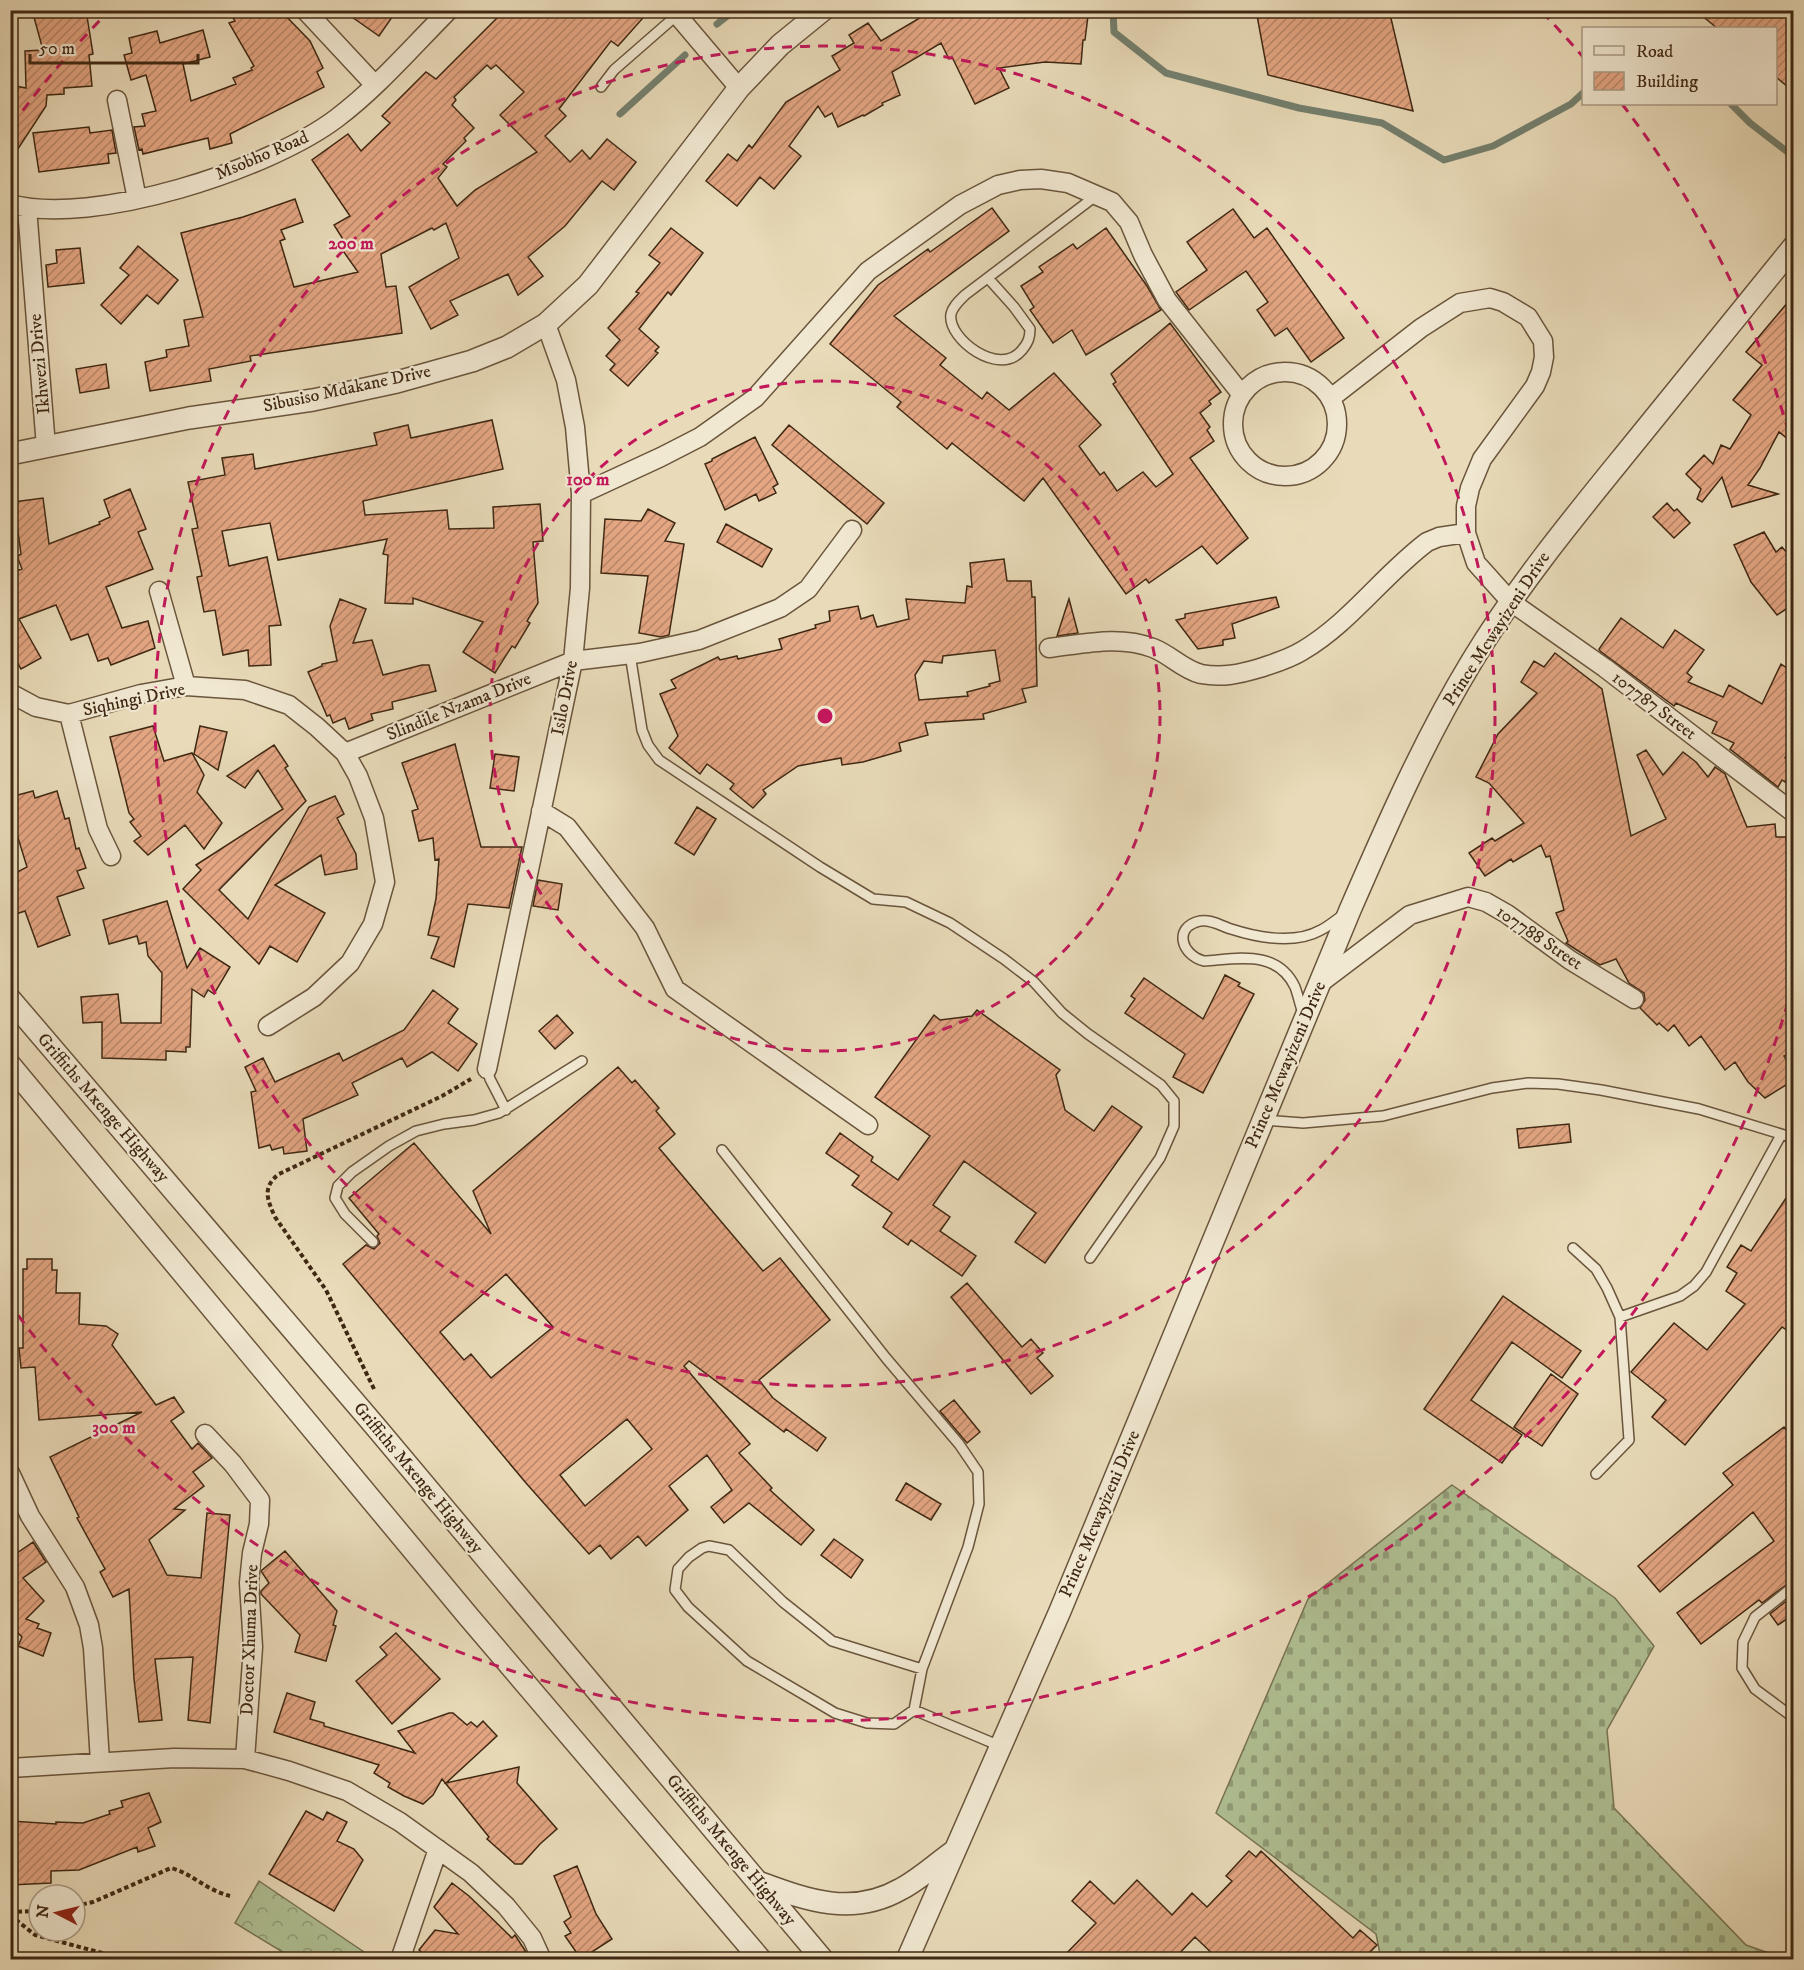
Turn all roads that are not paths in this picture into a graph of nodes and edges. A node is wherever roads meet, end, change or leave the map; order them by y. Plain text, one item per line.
1 (305, 10) edge
2 (449, 10) edge
3 (823, 10) edge
4 (675, 13) edge
5 (374, 84) junction
6 (601, 87) dead end
7 (739, 88) junction
8 (117, 100) dead end
9 (1098, 195) junction
10 (137, 199) junction
11 (19, 206) edge
12 (1794, 246) edge
13 (988, 278) junction
14 (546, 324) junction
15 (1242, 395) junction
16 (1331, 398) junction
17 (46, 447) junction
18 (10, 454) edge
19 (581, 494) junction
20 (852, 530) dead end
21 (1466, 533) junction
22 (159, 591) dead end
23 (1510, 602) junction
24 (1049, 648) dead end
25 (630, 654) junction
26 (573, 661) junction
27 (186, 686) junction
28 (10, 693) edge
29 (69, 714) junction
30 (345, 753) junction
31 (541, 811) junction
32 (1794, 813) edge
33 (111, 856) dead end
34 (1350, 910) junction
35 (1320, 983) junction
36 (10, 999) edge
37 (1634, 999) dead end
38 (1305, 1018) junction
39 (268, 1026) dead end
40 (582, 1061) dead end
41 (10, 1065) edge
42 (488, 1069) joint
43 (506, 1110) junction
44 (1263, 1120) junction
45 (868, 1125) dead end
46 (1781, 1135) junction
47 (1794, 1138) edge
48 (722, 1150) dead end
49 (373, 1242) dead end
50 (1573, 1248) dead end
51 (1090, 1258) dead end
52 (1620, 1317) junction
53 (205, 1434) dead end
54 (10, 1473) edge
55 (1596, 1474) dead end
56 (1794, 1586) edge
57 (922, 1669) junction
58 (914, 1710) junction
59 (1794, 1718) edge
60 (1000, 1746) junction
61 (245, 1759) junction
62 (100, 1762) junction
63 (10, 1768) edge
64 (438, 1849) junction
65 (954, 1850) junction
66 (758, 1882) junction
67 (400, 1959) edge
68 (542, 1959) edge
69 (761, 1959) edge
70 (823, 1959) edge
71 (907, 1959) edge

1 - 5 street
2 - 5 street, Msobho Road
3 - 7 street, Sibusiso Mdakane Drive
4 - 6 lane
4 - 7 street
5 - 10 street, Msobho Road
7 - 14 street, Sibusiso Mdakane Drive
8 - 10 street
9 - 13 lane
9 - 15 street
9 - 19 street
10 - 11 street, Msobho Road
11 - 17 street, Ikhwezi Drive
12 - 23 street, Prince Mcwayizeni Drive
13 - 13 lane
14 - 17 street, Sibusiso Mdakane Drive
14 - 19 street, Isilo Drive
15 - 16 street
15 - 16 street
16 - 21 street, 107787 Street
17 - 18 street, Sibusiso Mdakane Drive
19 - 26 street, Isilo Drive
20 - 25 street, Slindile Nzama Drive
21 - 23 street, 107787 Street
21 - 24 street
22 - 27 street
23 - 32 street, 107787 Street
23 - 34 street, Prince Mcwayizeni Drive
25 - 26 street, Slindile Nzama Drive
25 - 51 lane
26 - 30 street, Slindile Nzama Drive
26 - 31 street, Isilo Drive
27 - 29 street, Siqhingi Drive
27 - 30 street, Siqhingi Drive
28 - 29 street, Siqhingi Drive
29 - 33 street
30 - 39 street, Siqhingi Drive
31 - 42 street, Isilo Drive
31 - 45 street
34 - 35 street, Prince Mcwayizeni Drive
34 - 38 lane
35 - 37 street, 107788 Street
35 - 38 street, Prince Mcwayizeni Drive
36 - 66 street, Griffiths Mxenge Highway
38 - 44 street, Prince Mcwayizeni Drive
40 - 43 lane
41 - 69 street
42 - 43 lane
43 - 49 lane
44 - 46 lane
44 - 60 street, Prince Mcwayizeni Drive
46 - 47 lane
46 - 52 lane
48 - 57 lane
50 - 52 lane
52 - 55 lane
53 - 61 street, Doctor Xhuma Drive
54 - 62 street
56 - 59 lane
57 - 58 lane
57 - 58 lane
58 - 60 lane
60 - 65 street, Prince Mcwayizeni Drive
61 - 62 street
61 - 64 street
62 - 63 street
64 - 67 street
64 - 68 street
65 - 66 street
65 - 71 street, Prince Mcwayizeni Drive
66 - 70 street, Griffiths Mxenge Highway

